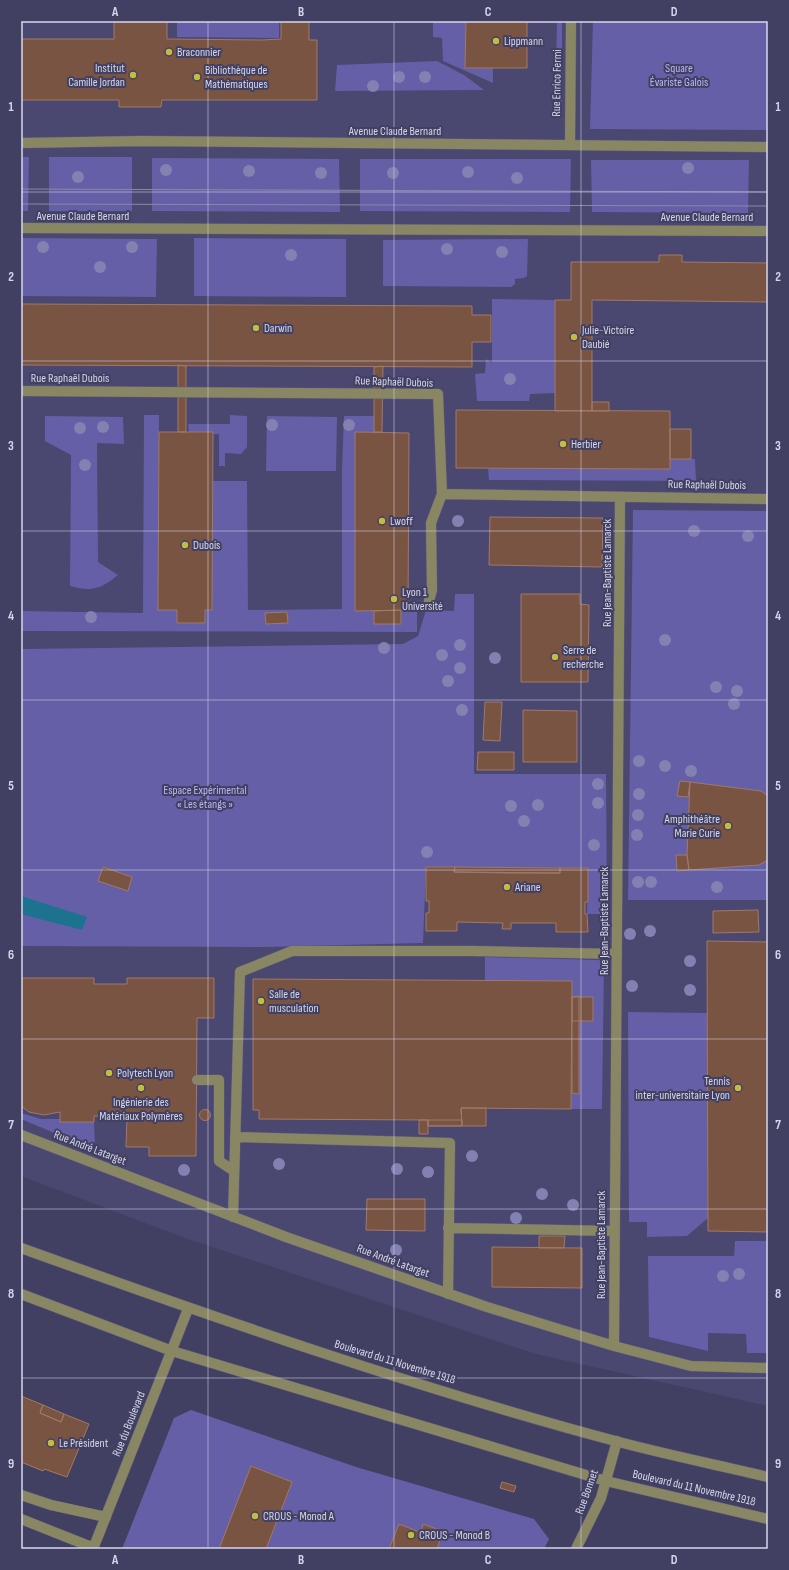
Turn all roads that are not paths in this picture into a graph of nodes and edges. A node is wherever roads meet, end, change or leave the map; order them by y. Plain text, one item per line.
1 (571, 21) edge
2 (21, 143) edge
3 (570, 144) junction
4 (768, 147) edge
5 (21, 228) edge
6 (768, 231) edge
7 (21, 391) edge
8 (442, 494) junction
9 (620, 497) junction
10 (768, 499) edge
11 (429, 601) dead end
12 (617, 954) junction
13 (197, 1080) dead end
14 (21, 1135) edge
15 (235, 1137) junction
16 (234, 1171) junction
17 (233, 1217) junction
18 (448, 1228) junction
19 (614, 1231) junction
20 (21, 1248) edge
21 (21, 1294) edge
22 (448, 1294) junction
23 (188, 1309) junction
24 (614, 1346) junction
25 (172, 1351) junction
26 (768, 1368) edge
27 (618, 1441) junction
28 (768, 1477) edge
29 (606, 1481) junction
30 (21, 1495) edge
31 (106, 1517) junction
32 (21, 1519) edge
33 (768, 1519) edge
34 (94, 1549) edge
35 (576, 1549) edge

1 - 3 street, Rue Enrico Fermi
2 - 3 street, Avenue Claude Bernard
3 - 4 street, Avenue Claude Bernard
5 - 6 street, Avenue Claude Bernard
7 - 8 street, Rue Raphaël Dubois
8 - 9 street, Rue Raphaël Dubois
8 - 11 street
9 - 10 street, Rue Raphaël Dubois
9 - 12 street, Rue Jean-Baptiste Lamarck
12 - 15 street
12 - 19 street, Rue Jean-Baptiste Lamarck
13 - 16 street
14 - 17 street, Rue André Latarget
15 - 16 street
15 - 18 street
16 - 17 street
17 - 22 street, Rue André Latarget
18 - 19 street
18 - 22 street
19 - 24 street, Rue Jean-Baptiste Lamarck
20 - 23 street, Boulevard du 11 Novembre 1918
21 - 25 street, Boulevard du 11 Novembre 1918
22 - 24 street, Rue André Latarget
23 - 25 street, Rue du Boulevard
23 - 27 street, Boulevard du 11 Novembre 1918
24 - 26 street, Rue André Latarget
25 - 29 street, Boulevard du 11 Novembre 1918
25 - 31 street, Rue du Boulevard
27 - 28 street, Boulevard du 11 Novembre 1918
27 - 29 street, Rue Bonnet
29 - 33 street, Boulevard du 11 Novembre 1918
29 - 35 street, Rue Bonnet
30 - 31 street
31 - 34 street, Rue du Boulevard
32 - 34 street

